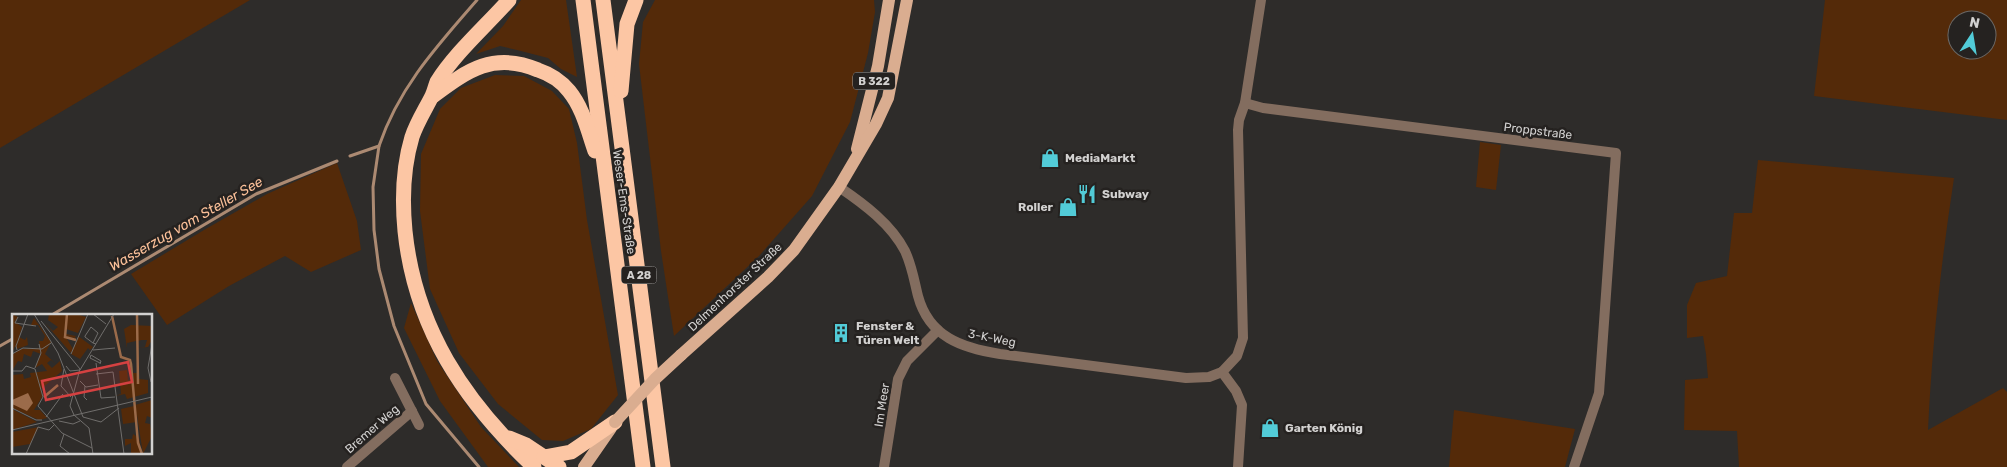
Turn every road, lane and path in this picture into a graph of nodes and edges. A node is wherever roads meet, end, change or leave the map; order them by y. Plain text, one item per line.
1 (509, 0) edge
2 (582, 0) edge
3 (603, 0) edge
4 (636, 0) edge
5 (889, 0) edge
6 (916, 0) edge
7 (1261, 0) edge
8 (907, 6) edge
9 (431, 97) junction
10 (1245, 103) junction
11 (618, 118) junction
12 (854, 162) junction
13 (607, 185) junction
14 (839, 187) junction
15 (938, 330) junction
16 (1222, 372) junction
17 (395, 378) dead end
18 (412, 411) junction
19 (615, 422) junction
20 (418, 425) dead end
21 (539, 462) edge
22 (347, 467) edge
23 (559, 467) edge
24 (584, 467) edge
25 (643, 467) edge
26 (663, 467) edge
27 (884, 467) edge
28 (1238, 467) edge
29 (1574, 467) edge

1 - 9 highway
2 - 13 highway, Weser-Ems-Straße / A 28
3 - 11 highway, Weser-Ems-Straße / A 28
4 - 11 highway
5 - 12 main road, Delmenhorster Straße / B 322
6 - 8 main road
7 - 10 street
8 - 12 main road, Delmenhorster Straße / B 322
9 - 13 highway
9 - 21 highway
10 - 16 street
10 - 29 street, Proppstraße
11 - 26 highway, Weser-Ems-Straße / A 28
12 - 14 main road, Delmenhorster Straße / B 322
13 - 25 highway, Weser-Ems-Straße / A 28
14 - 15 street, 3-K-Weg
14 - 19 main road, Delmenhorster Straße / B 322, bridge
15 - 16 street, 3-K-Weg
15 - 27 street, Im Meer
16 - 28 street
17 - 18 street, Bremer Weg
18 - 20 street, Bremer Weg
18 - 22 street, Bremer Weg
19 - 21 highway
19 - 24 main road, B 322
21 - 23 highway

